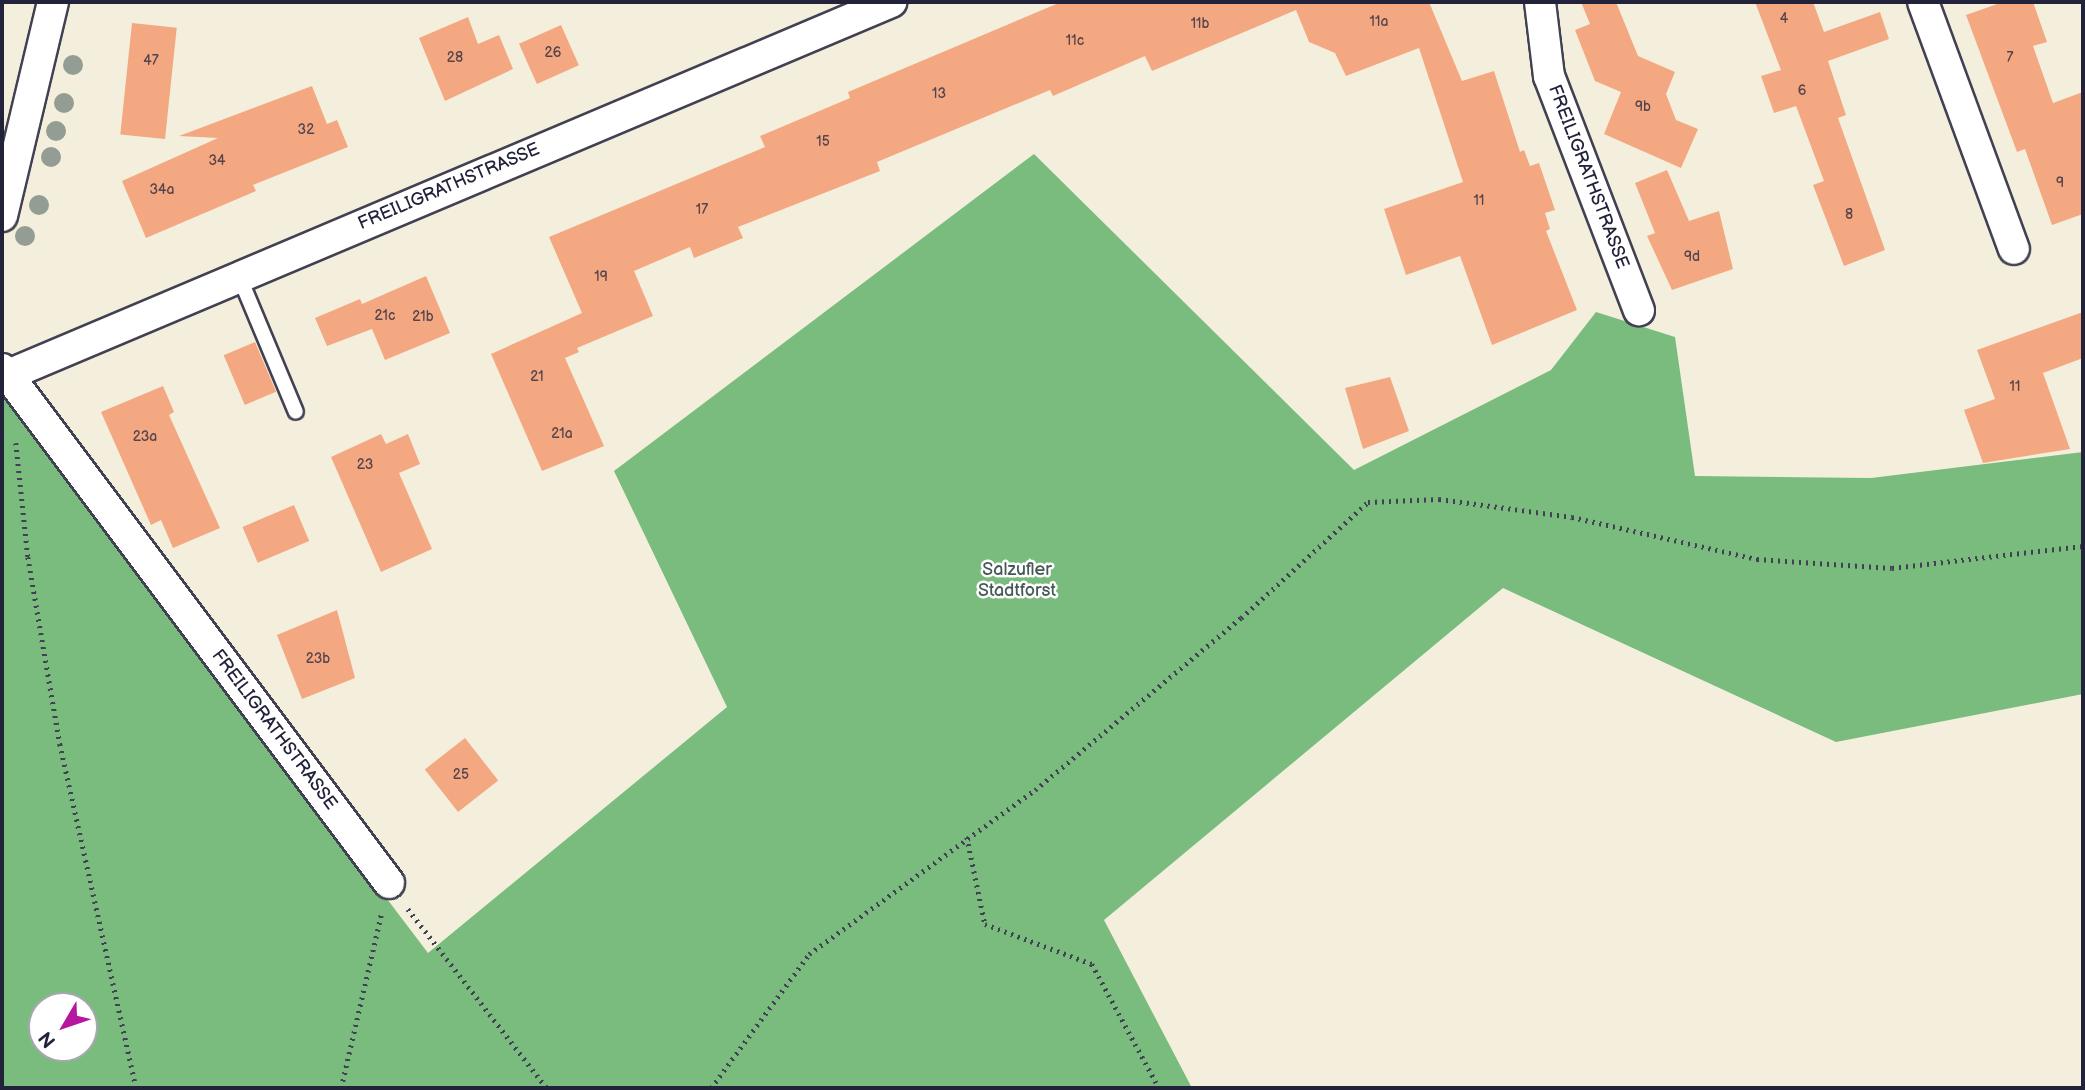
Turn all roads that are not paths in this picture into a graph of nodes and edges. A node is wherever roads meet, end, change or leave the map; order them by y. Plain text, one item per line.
1 (53, 2) edge
2 (891, 2) edge
3 (1540, 2) edge
4 (1923, 2) edge
5 (2, 216) edge
6 (2014, 249) dead end
7 (239, 276) junction
8 (1639, 310) dead end
9 (5, 372) edge
10 (296, 412) dead end
11 (389, 883) road end

1 - 5 street
2 - 7 street, FREILIGRATHSTRASSE
3 - 8 street, FREILIGRATHSTRASSE
4 - 6 street
7 - 9 street, FREILIGRATHSTRASSE
7 - 10 lane
9 - 11 street, FREILIGRATHSTRASSE

